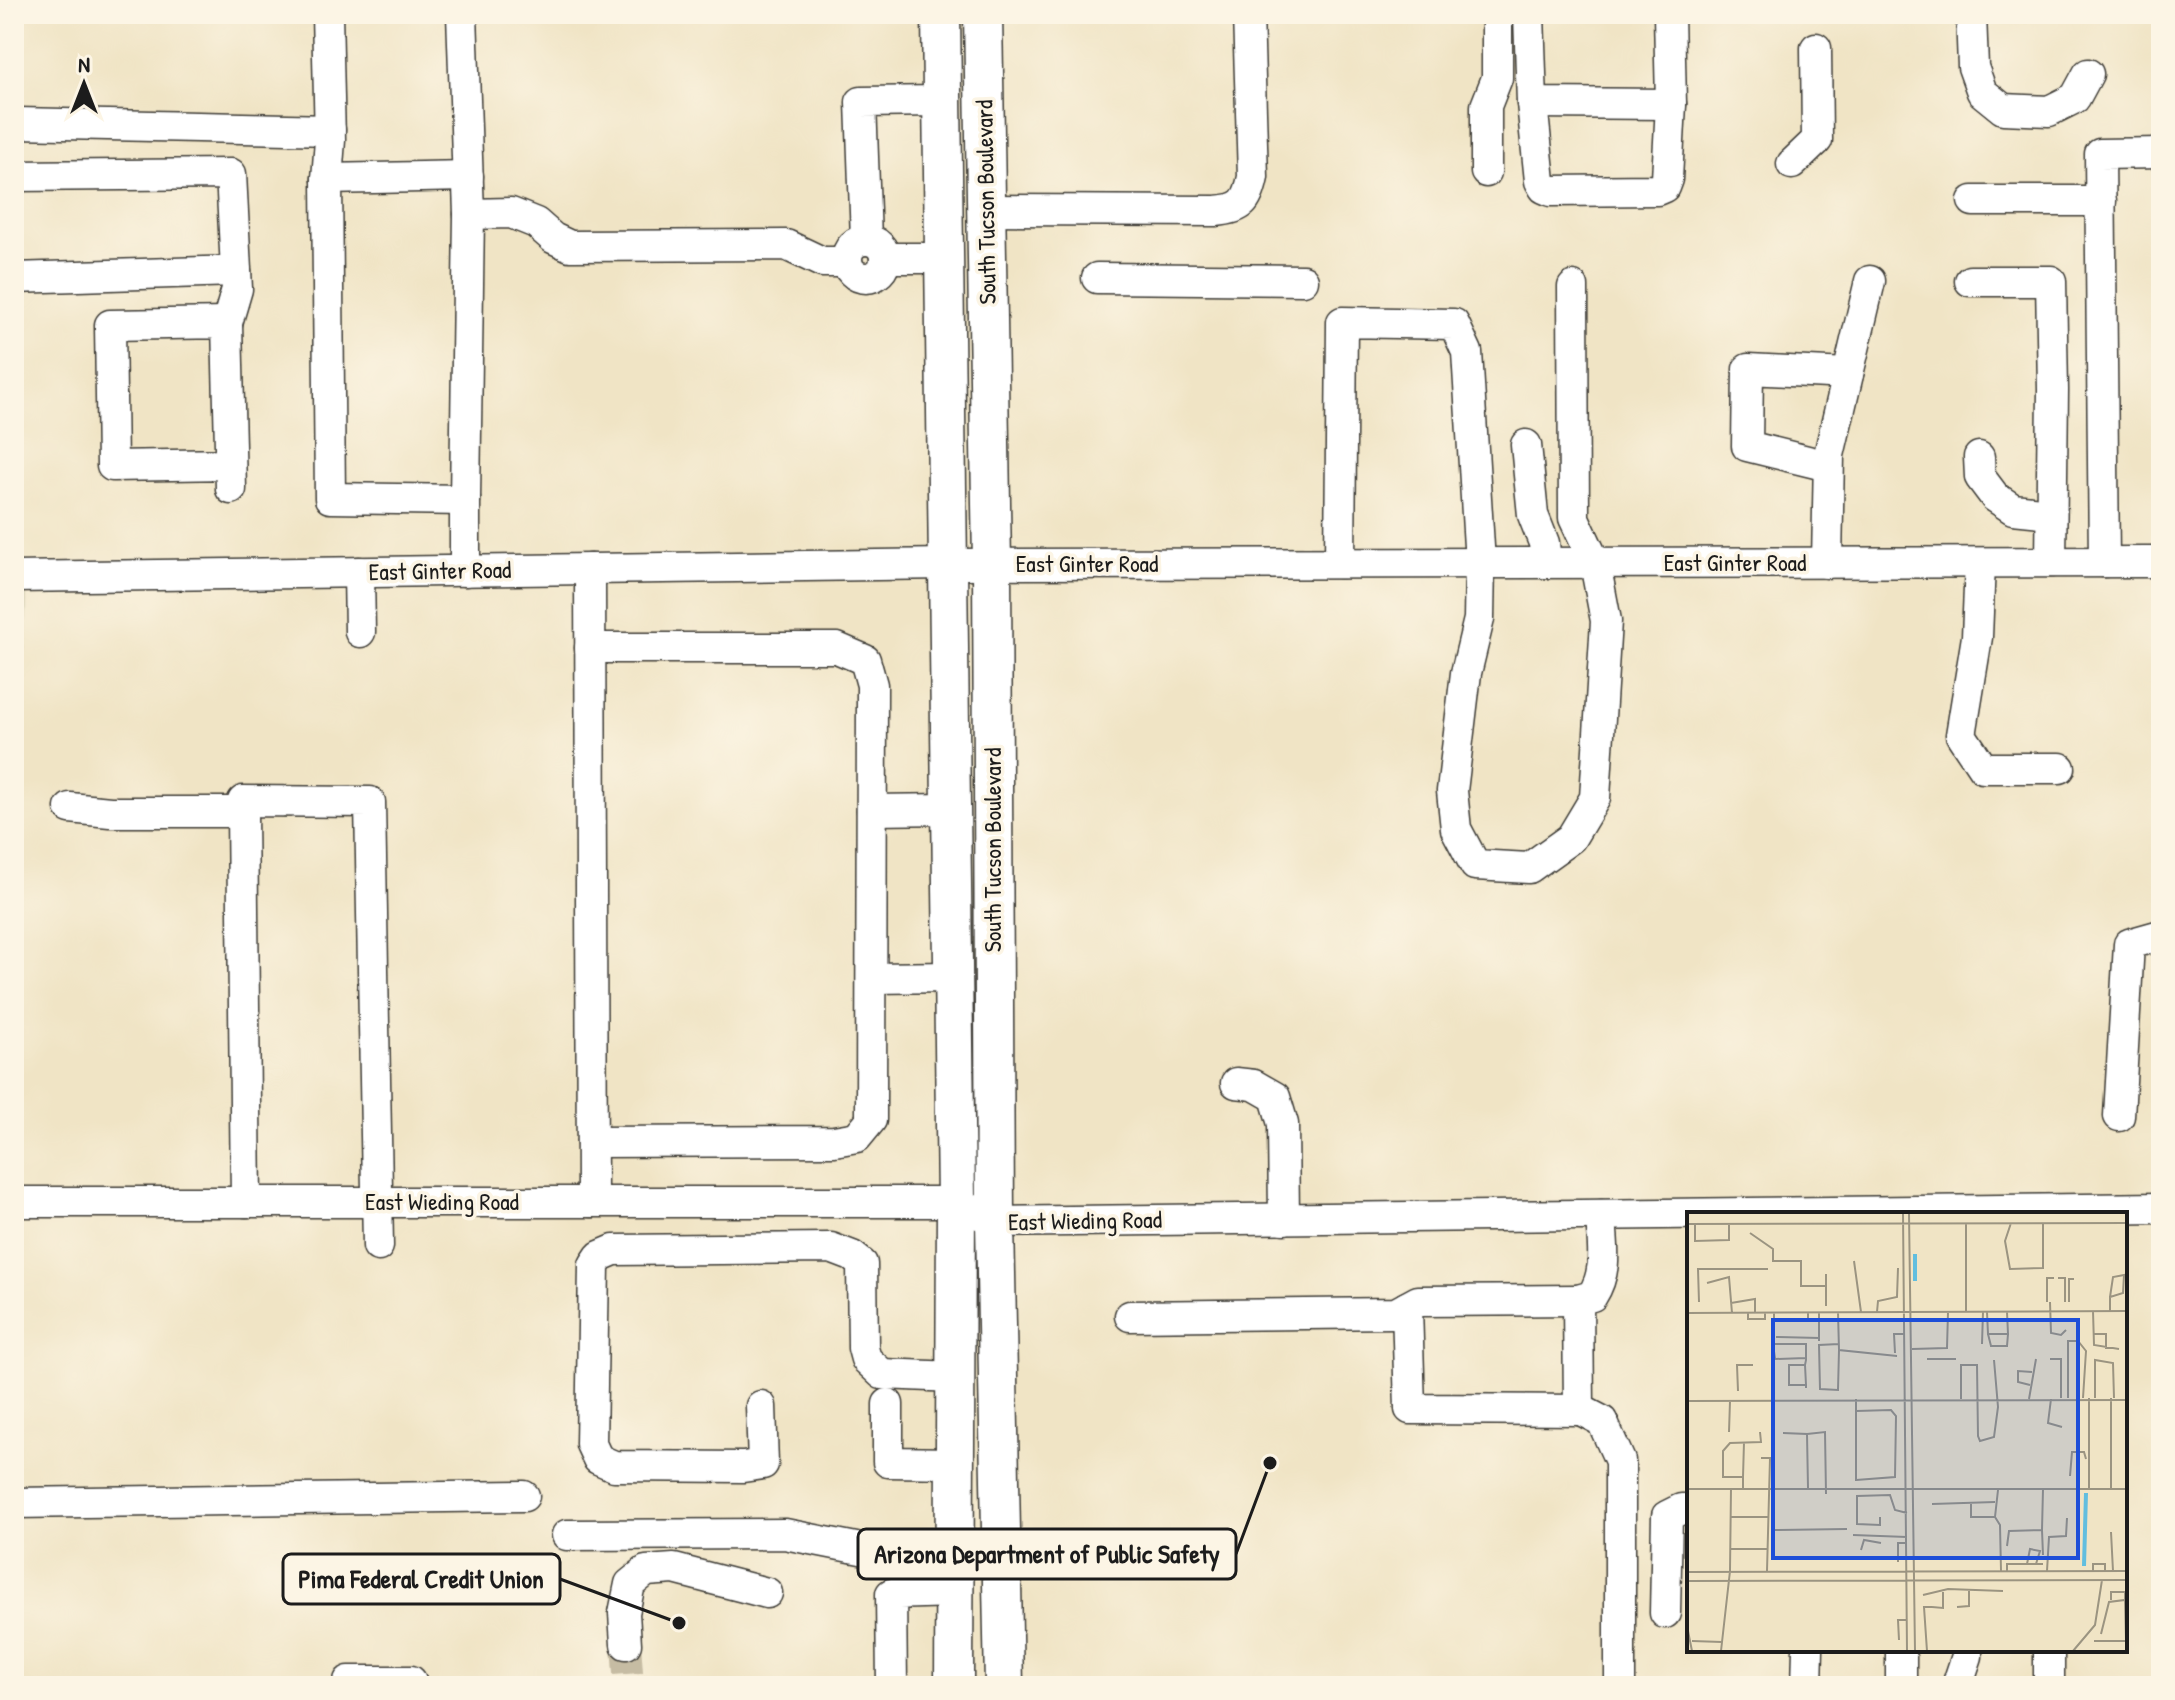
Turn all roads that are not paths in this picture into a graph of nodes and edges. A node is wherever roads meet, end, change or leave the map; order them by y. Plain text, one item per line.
1 (327, 14) edge
2 (462, 14) edge
3 (941, 14) edge
4 (983, 14) edge
5 (1248, 14) edge
6 (1497, 14) edge
7 (1529, 14) edge
8 (1669, 14) edge
9 (1971, 14) edge
10 (1816, 48) dead end
11 (2088, 74) dead end
12 (942, 101) junction
13 (1532, 103) junction
14 (1671, 104) junction
15 (18, 123) dead end
16 (330, 130) junction
17 (2161, 153) edge
18 (1792, 164) dead end
19 (1486, 172) dead end
20 (14, 176) edge
21 (468, 176) junction
22 (327, 179) junction
23 (1973, 201) dead end
24 (2101, 201) junction
25 (986, 210) junction
26 (469, 214) junction
27 (866, 253) junction
28 (944, 258) junction
29 (236, 271) junction
30 (14, 278) edge
31 (1097, 278) dead end
32 (1303, 280) dead end
33 (1870, 281) dead end
34 (1970, 281) dead end
35 (1573, 287) dead end
36 (227, 323) junction
37 (1848, 374) junction
38 (1526, 445) dead end
39 (1979, 457) dead end
40 (1828, 466) junction
41 (465, 500) junction
42 (2051, 513) junction
43 (2051, 562) junction
44 (2104, 562) junction
45 (2161, 562) edge
46 (1340, 563) junction
47 (1480, 563) junction
48 (1546, 563) junction
49 (1595, 563) junction
50 (1827, 563) junction
51 (1980, 563) junction
52 (948, 564) junction
53 (992, 564) junction
54 (590, 569) junction
55 (465, 571) junction
56 (359, 572) junction
57 (14, 577) edge
58 (360, 632) dead end
59 (590, 648) junction
60 (2060, 768) dead end
61 (70, 808) dead end
62 (951, 809) junction
63 (872, 810) junction
64 (242, 812) junction
65 (2161, 935) edge
66 (953, 977) junction
67 (872, 978) junction
68 (1236, 1083) dead end
69 (2119, 1116) dead end
70 (592, 1142) junction
71 (14, 1202) edge
72 (246, 1202) junction
73 (377, 1202) junction
74 (592, 1202) junction
75 (956, 1202) junction
76 (2161, 1208) edge
77 (1968, 1212) edge
78 (1687, 1214) edge
79 (1601, 1215) junction
80 (1284, 1219) junction
81 (995, 1222) junction
82 (378, 1246) dead end
83 (1578, 1300) junction
84 (1407, 1307) junction
85 (1130, 1316) dead end
86 (955, 1377) junction
87 (888, 1404) dead end
88 (761, 1406) dead end
89 (1581, 1410) junction
90 (955, 1463) junction
91 (524, 1496) dead end
92 (14, 1503) edge
93 (1687, 1509) edge
94 (567, 1535) dead end
95 (954, 1549) junction
96 (954, 1592) junction
97 (767, 1593) dead end
98 (1665, 1613) dead end
99 (626, 1644) tunnel mouth
100 (1808, 1652) edge
101 (1901, 1652) edge
102 (1922, 1652) edge
103 (1967, 1652) edge
104 (2049, 1652) edge
105 (349, 1681) dead end
106 (411, 1681) dead end
107 (892, 1686) edge
108 (954, 1686) edge
109 (1004, 1686) edge
110 (1620, 1686) edge
111 (1807, 1686) edge
112 (1901, 1686) edge
113 (1922, 1686) edge
114 (1957, 1686) edge
115 (2049, 1686) edge

1 - 16 street
2 - 21 street
3 - 12 main road, South Tucson Boulevard
4 - 25 main road, South Tucson Boulevard
5 - 25 street
6 - 19 street
7 - 13 street
8 - 14 street
9 - 11 street
10 - 18 street
12 - 27 street
12 - 28 main road, South Tucson Boulevard
13 - 14 street
13 - 14 street
15 - 16 street
16 - 22 street
17 - 24 street
20 - 29 street
21 - 22 street
21 - 26 street
22 - 41 street
23 - 24 street
24 - 44 street
25 - 53 main road, South Tucson Boulevard
26 - 27 street
26 - 41 street
27 - 28 street
28 - 52 main road, South Tucson Boulevard
29 - 30 street
29 - 36 street
31 - 32 street
33 - 37 street
34 - 42 street
35 - 49 street
36 - 36 street
37 - 40 street
37 - 40 street
38 - 48 street
39 - 42 street
40 - 50 street
41 - 55 street
42 - 43 street
43 - 44 street, East Ginter Road
43 - 51 street, East Ginter Road
44 - 45 street, East Ginter Road
46 - 47 street, East Ginter Road
46 - 47 street
46 - 53 street, East Ginter Road
47 - 48 street, East Ginter Road
47 - 49 street
48 - 49 street, East Ginter Road
49 - 50 street, East Ginter Road
50 - 51 street, East Ginter Road
51 - 60 street
52 - 53 street, East Ginter Road
52 - 54 street, East Ginter Road
52 - 62 main road, South Tucson Boulevard
53 - 81 main road, South Tucson Boulevard
54 - 55 street, East Ginter Road
54 - 59 street
55 - 56 street, East Ginter Road
56 - 57 street, East Ginter Road
56 - 58 street
59 - 63 street
59 - 70 street
61 - 64 street
62 - 63 street
62 - 66 main road, South Tucson Boulevard
63 - 67 street
64 - 72 street
64 - 73 street
65 - 69 street
66 - 67 street
66 - 75 main road, South Tucson Boulevard
67 - 70 street
68 - 80 street
70 - 74 street
71 - 72 street, East Wieding Road
72 - 73 street, East Wieding Road
73 - 74 street, East Wieding Road
73 - 82 street
74 - 75 street, East Wieding Road
75 - 81 street, East Wieding Road
75 - 86 main road, South Tucson Boulevard
76 - 77 street, East Wieding Road
78 - 79 street, East Wieding Road
79 - 80 street, East Wieding Road
79 - 83 street
80 - 81 street, East Wieding Road
81 - 109 main road, South Tucson Boulevard
83 - 84 street
83 - 89 street
84 - 85 street
84 - 89 street
86 - 88 street
86 - 90 main road, South Tucson Boulevard
87 - 90 street
89 - 110 street
90 - 95 main road, South Tucson Boulevard
91 - 92 street
93 - 98 street
94 - 95 street
95 - 96 main road, South Tucson Boulevard
96 - 107 street
96 - 108 main road, South Tucson Boulevard
97 - 99 street
100 - 111 street
101 - 112 street
102 - 113 street
103 - 114 street
104 - 115 street
105 - 106 street

